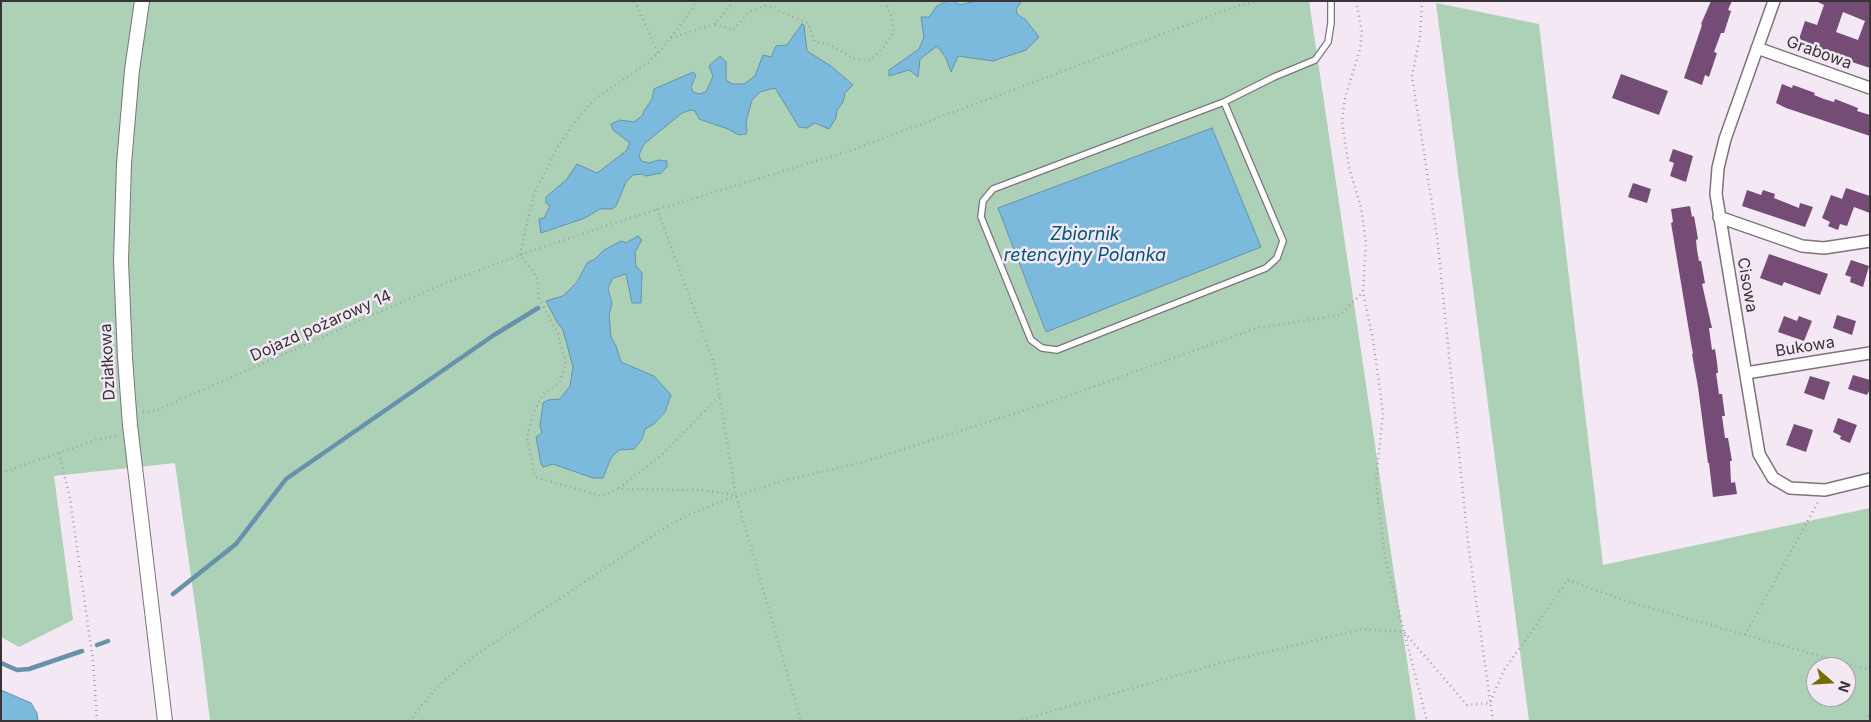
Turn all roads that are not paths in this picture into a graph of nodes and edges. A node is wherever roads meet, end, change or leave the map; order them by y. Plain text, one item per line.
1 (142, 1) edge
2 (1331, 1) edge
3 (1774, 1) edge
4 (1757, 48) junction
5 (1870, 88) edge
6 (1224, 102) junction
7 (1719, 217) junction
8 (1870, 241) edge
9 (1870, 353) edge
10 (1746, 373) junction
11 (1870, 480) edge
12 (165, 721) edge

1 - 12 street, Działkowa
2 - 6 lane
3 - 4 street, Cisowa
4 - 5 street, Grabowa
4 - 7 street, Cisowa
6 - 6 lane
7 - 8 street
7 - 10 street, Cisowa
9 - 10 street, Bukowa
10 - 11 street, Cisowa

